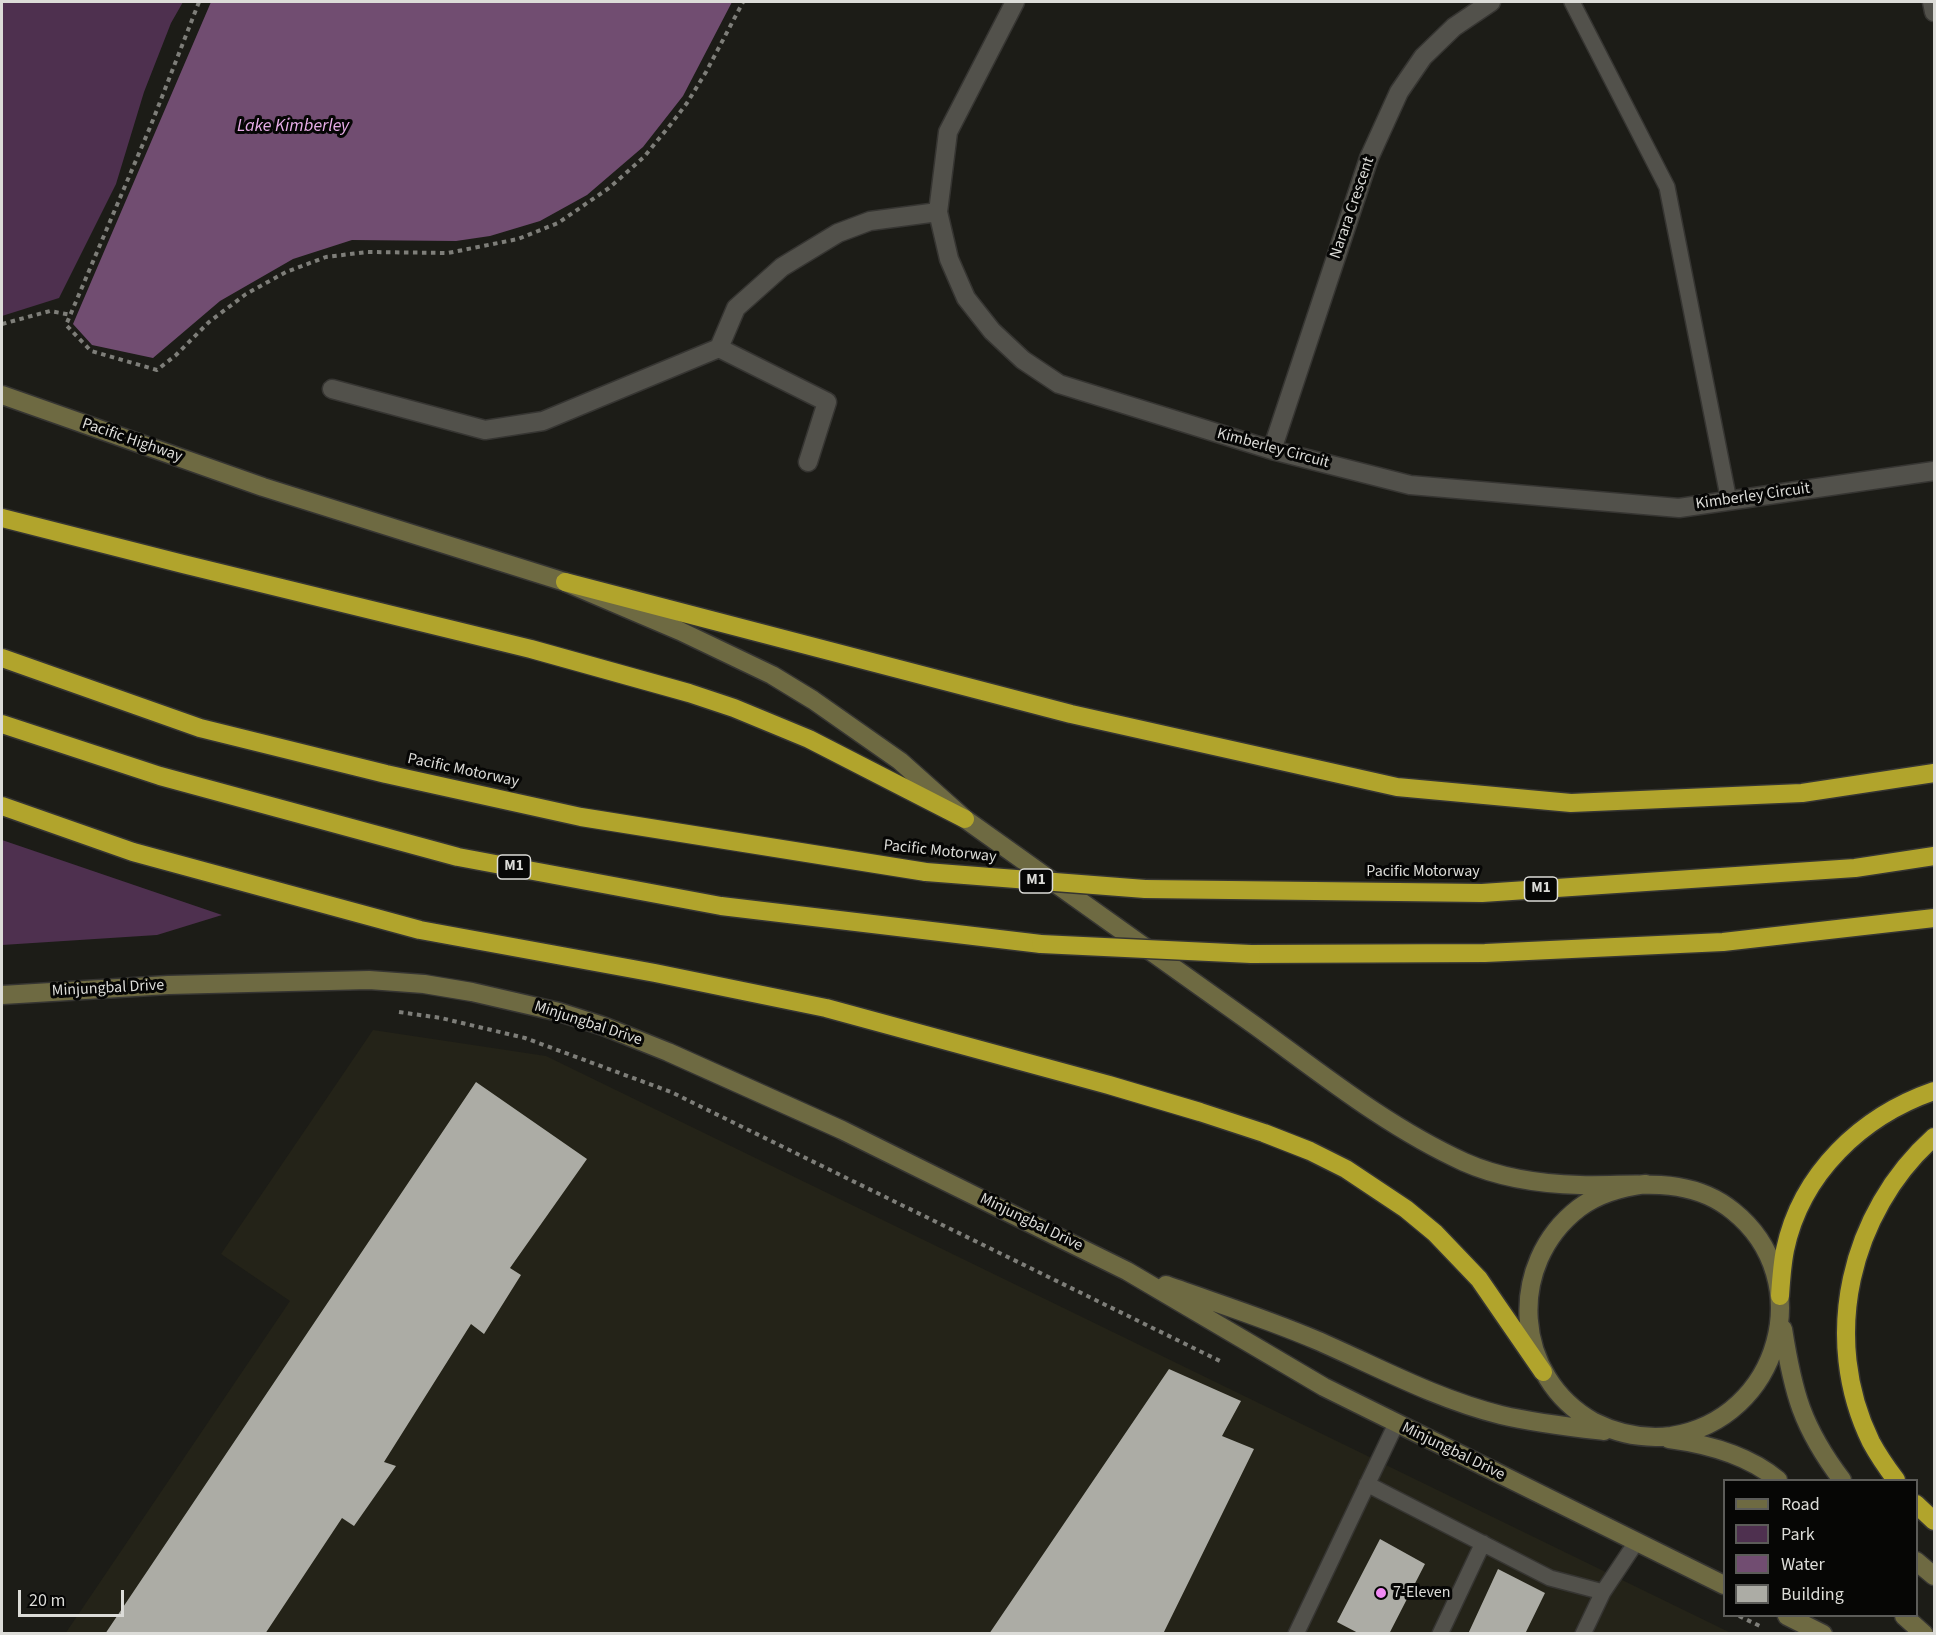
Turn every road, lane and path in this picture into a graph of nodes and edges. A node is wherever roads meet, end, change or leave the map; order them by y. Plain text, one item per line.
1 (199, 2) edge
2 (743, 2) edge
3 (1015, 2) edge
4 (1491, 2) edge
5 (1572, 2) edge
6 (1932, 2) edge
7 (1935, 12) edge
8 (938, 212) junction
9 (71, 315) junction
10 (2, 324) edge
11 (719, 348) junction
12 (332, 389) dead end
13 (2, 395) edge
14 (1272, 450) junction
15 (808, 462) dead end
16 (1935, 471) edge
17 (1729, 501) junction
18 (2, 518) edge
19 (565, 582) junction
20 (2, 658) edge
21 (2, 724) edge
22 (1935, 773) edge
23 (2, 806) edge
24 (965, 819) junction
25 (1935, 856) edge
26 (1935, 918) edge
27 (2, 995) edge
28 (397, 1012) dead end
29 (1935, 1091) edge
30 (1935, 1137) edge
31 (1646, 1184) junction
32 (1126, 1271) junction
33 (1780, 1304) junction
34 (1224, 1362) dead end
35 (1543, 1372) junction
36 (1396, 1424) junction
37 (1621, 1433) junction
38 (1652, 1436) junction
39 (1777, 1479) edge
40 (1841, 1479) edge
41 (1895, 1479) edge
42 (1367, 1484) junction
43 (1918, 1505) edge
44 (1935, 1521) edge
45 (1637, 1541) junction
46 (1483, 1543) junction
47 (1918, 1562) edge
48 (1935, 1576) edge
49 (1723, 1584) edge
50 (1603, 1592) junction
51 (1741, 1617) edge
52 (1789, 1617) edge
53 (1905, 1617) edge
54 (1767, 1629) dead end
55 (1296, 1634) edge
56 (1440, 1634) edge
57 (1583, 1634) edge
58 (1823, 1634) edge
59 (1924, 1634) edge

1 - 9 path
2 - 9 path
3 - 8 street, Kimberley Circuit
4 - 14 street, Narara Crescent
5 - 17 lane
6 - 7 street
8 - 11 street
8 - 14 street, Kimberley Circuit
9 - 10 path
11 - 12 street
11 - 15 street
13 - 19 street, Pacific Highway
14 - 17 street, Kimberley Circuit
16 - 17 street, Kimberley Circuit
18 - 24 highway
19 - 22 highway
19 - 24 street, Pacific Highway
20 - 25 highway, Pacific Motorway / M1, bridge
21 - 26 highway, M1, bridge
23 - 35 highway
24 - 31 street, Pacific Highway
27 - 32 street, Minjungbal Drive
28 - 34 path
29 - 33 highway
30 - 41 highway
31 - 33 street
31 - 35 street
32 - 36 street, Minjungbal Drive
32 - 37 street, Minjungbal Drive
33 - 38 street
33 - 40 street
35 - 37 street
36 - 42 lane
36 - 45 street, Minjungbal Drive
37 - 38 street, Minjungbal Drive
38 - 39 street
42 - 46 lane
42 - 55 lane
43 - 44 highway
45 - 49 street, Minjungbal Drive
45 - 50 lane
46 - 50 lane
46 - 56 lane
47 - 48 street
50 - 57 lane
51 - 54 path
52 - 58 street
53 - 59 street

